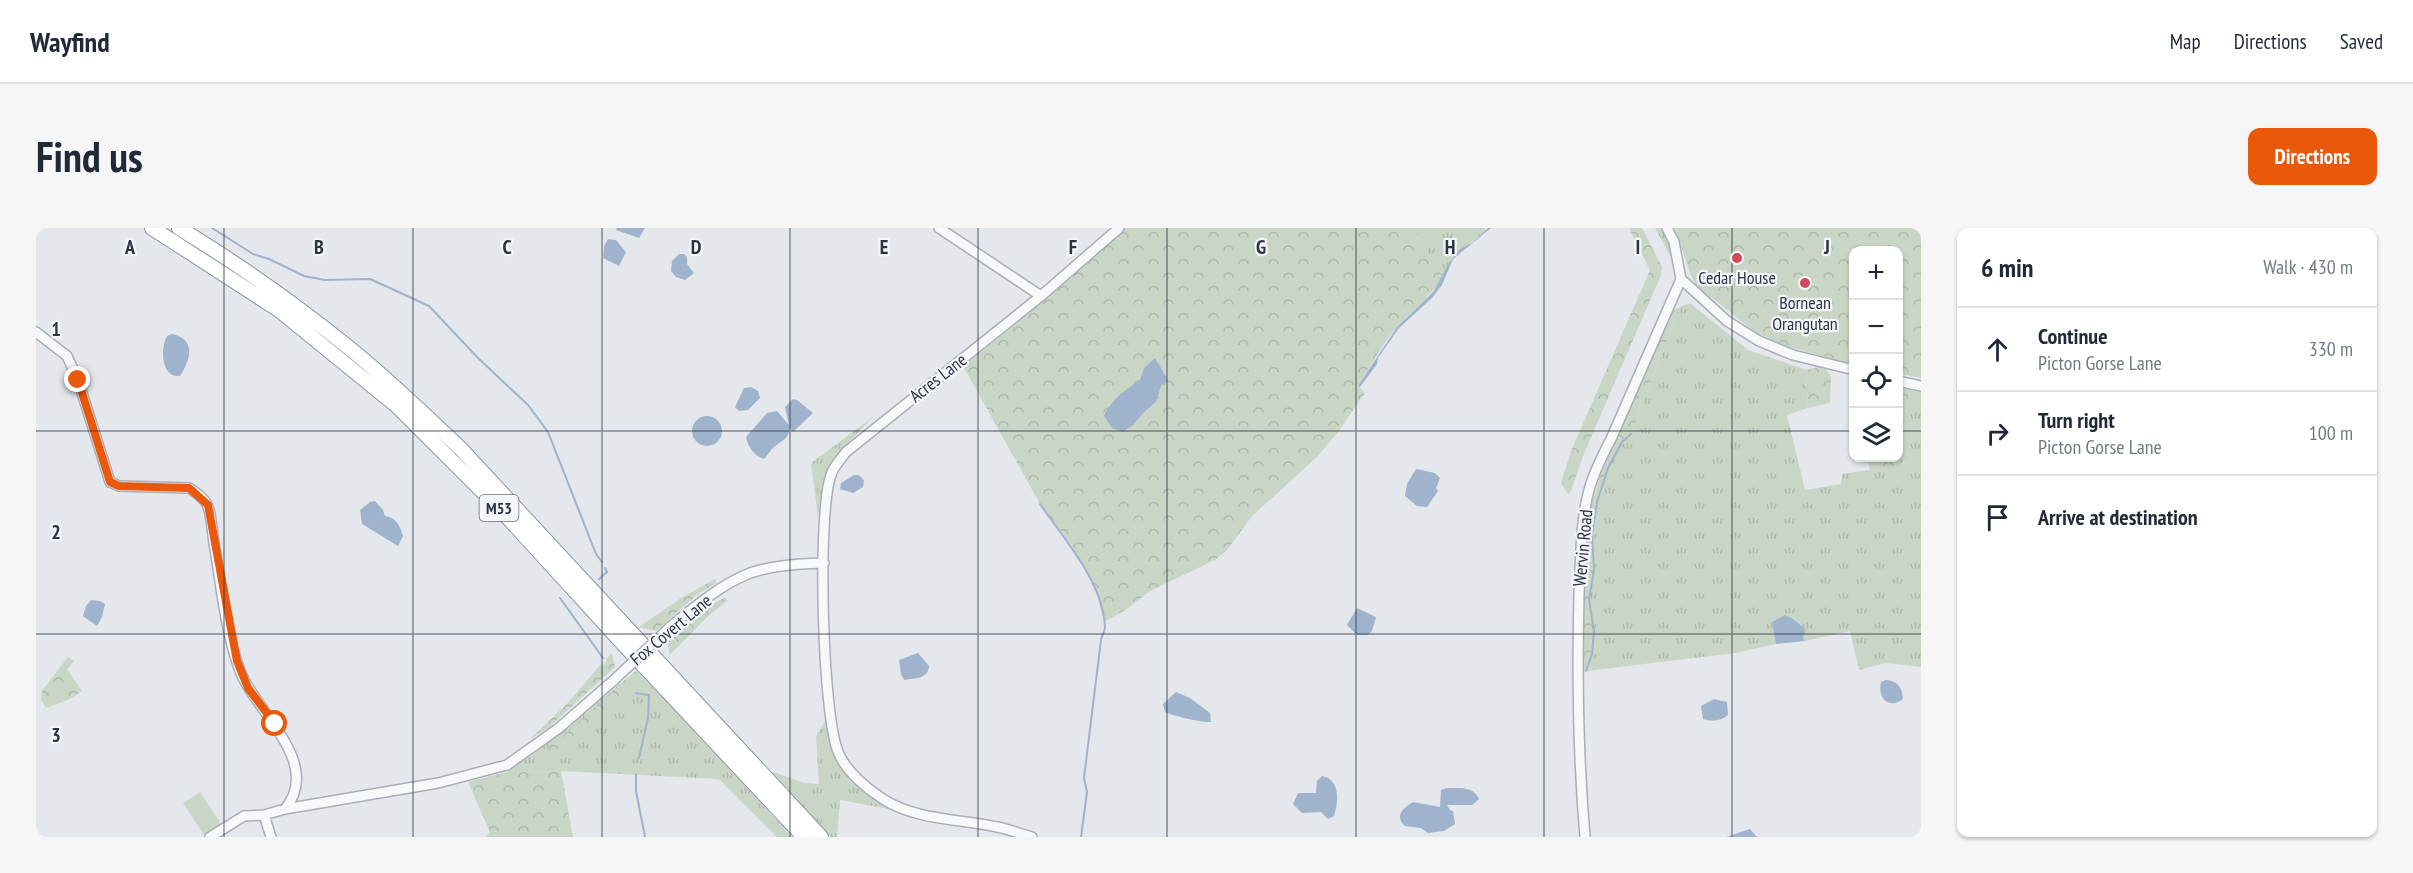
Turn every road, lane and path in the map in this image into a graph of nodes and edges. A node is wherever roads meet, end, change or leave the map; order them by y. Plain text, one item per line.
1 (152, 228) edge
2 (179, 228) edge
3 (939, 228) edge
4 (1119, 228) edge
5 (1667, 228) edge
6 (1681, 279) junction
7 (1041, 296) junction
8 (36, 332) edge
9 (1849, 369) edge
10 (1903, 382) edge
11 (1921, 386) edge
12 (824, 563) junction
13 (285, 809) junction
14 (264, 815) junction
15 (210, 837) edge
16 (271, 837) edge
17 (804, 837) edge
18 (821, 837) edge
19 (1032, 837) edge
20 (1586, 837) edge

1 - 17 highway, M53
2 - 18 highway, M53
3 - 7 street
4 - 7 street, Acres Lane
5 - 6 street
6 - 9 street
6 - 20 street, Wervin Road
7 - 12 street, Acres Lane
8 - 13 street
10 - 11 street
12 - 13 street, Fox Covert Lane, bridge
12 - 19 street
13 - 14 street, Fox Covert Lane
14 - 15 street, Fox Covert Lane
14 - 16 street

